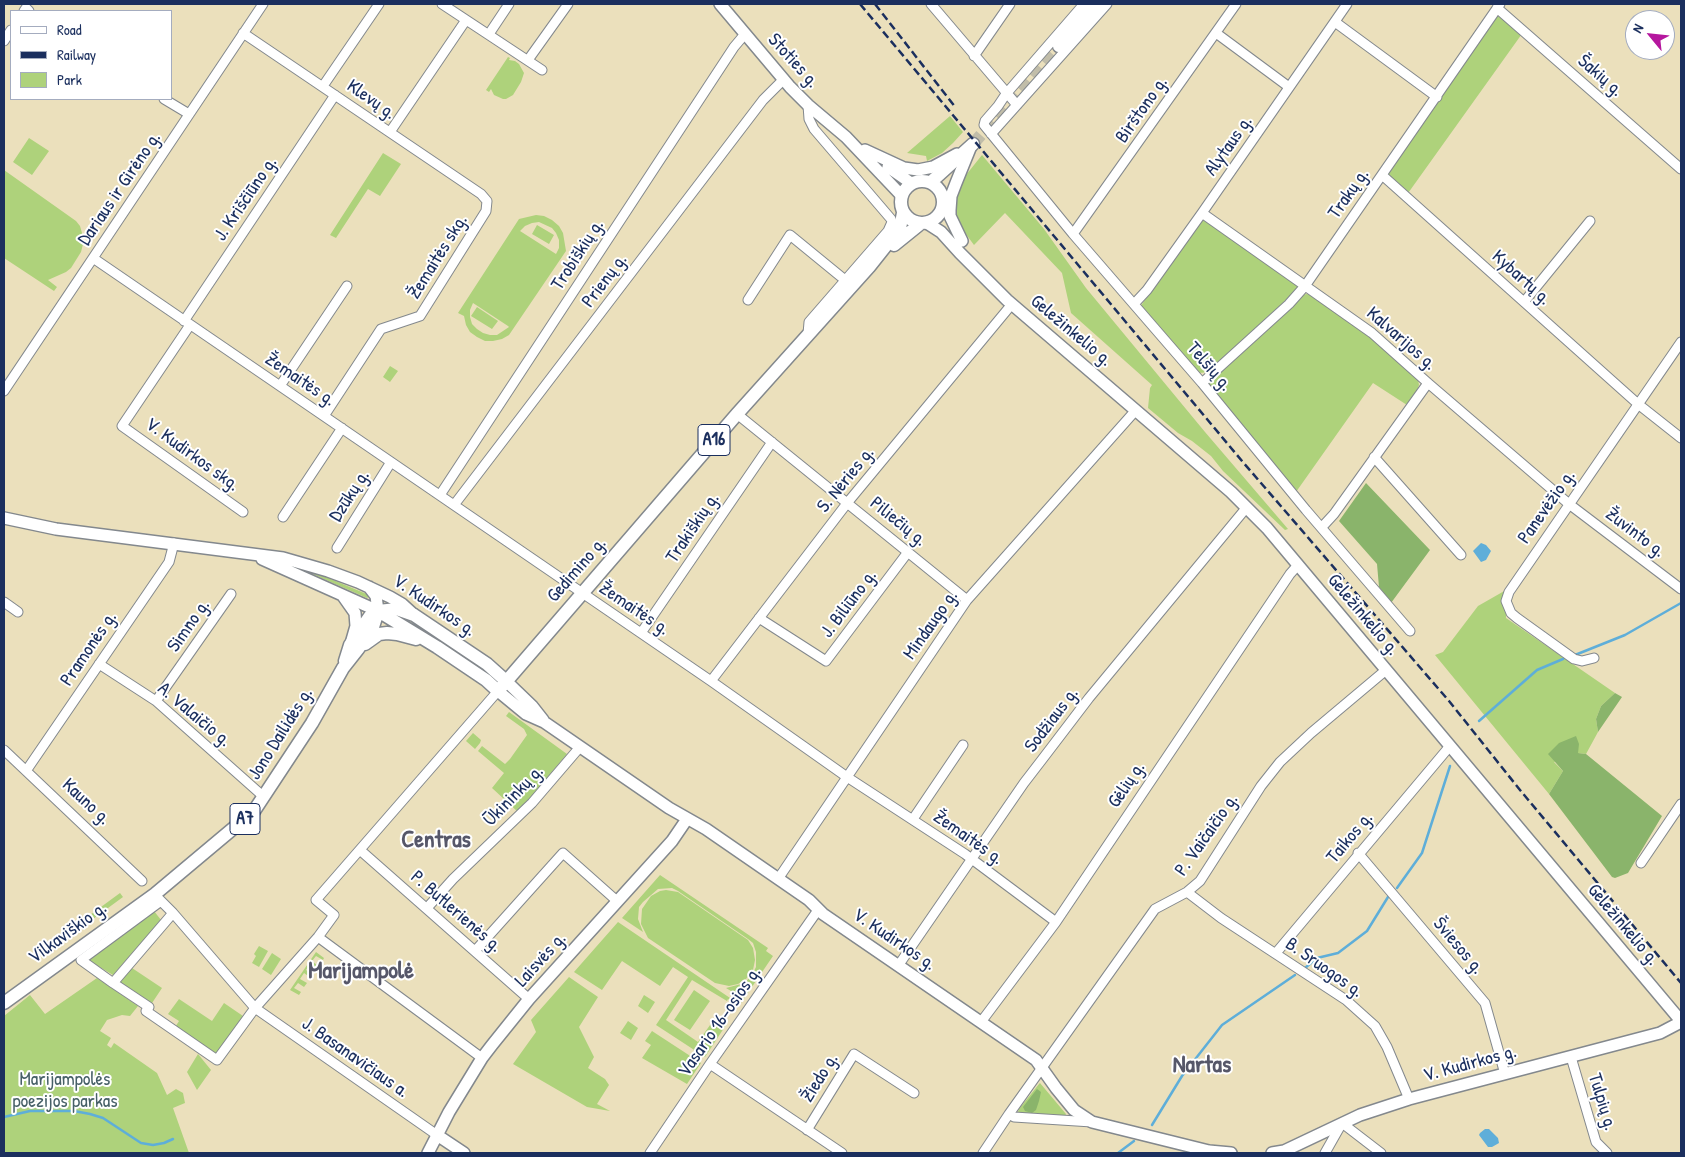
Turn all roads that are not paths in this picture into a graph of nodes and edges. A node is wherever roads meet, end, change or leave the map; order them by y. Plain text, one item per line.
1 (262, 4) edge
2 (379, 4) edge
3 (442, 4) edge
4 (509, 4) edge
5 (568, 4) edge
6 (720, 4) edge
7 (931, 4) edge
8 (1010, 4) edge
9 (1084, 4) edge
10 (1096, 4) edge
11 (1107, 4) edge
12 (1236, 4) edge
13 (1347, 4) edge
14 (1499, 6) edge
15 (466, 20) junction
16 (1334, 22) junction
17 (243, 33) junction
18 (1216, 33) junction
19 (489, 34) junction
20 (745, 34) junction
21 (1059, 46) tunnel mouth
22 (974, 56) junction
23 (528, 60) junction
24 (542, 70) dead end
25 (784, 79) junction
26 (323, 86) junction
27 (1289, 87) junction
28 (1006, 94) junction
29 (335, 95) junction
30 (1437, 97) junction
31 (166, 100) edge
32 (808, 105) junction
33 (1017, 105) junction
34 (189, 114) junction
35 (390, 132) junction
36 (991, 134) junction
37 (846, 137) junction
38 (969, 148) junction
39 (865, 150) junction
40 (1681, 168) edge
41 (1382, 175) junction
42 (931, 182) junction
43 (911, 183) junction
44 (940, 191) junction
45 (481, 194) joint
46 (902, 195) junction
47 (942, 211) junction
48 (903, 213) junction
49 (1202, 213) junction
50 (1590, 221) dead end
51 (924, 223) junction
52 (1073, 234) junction
53 (962, 241) junction
54 (93, 258) junction
55 (869, 267) junction
56 (978, 270) junction
57 (845, 280) junction
58 (347, 286) dead end
59 (1305, 286) junction
60 (748, 300) dead end
61 (1524, 302) junction
62 (1012, 304) junction
63 (1134, 304) junction
64 (187, 323) junction
65 (808, 334) junction
66 (1681, 342) edge
67 (1202, 383) junction
68 (1428, 384) junction
69 (280, 386) junction
70 (4, 391) edge
71 (1638, 404) junction
72 (1136, 410) junction
73 (737, 414) junction
74 (324, 416) junction
75 (342, 428) junction
76 (1681, 438) edge
77 (772, 442) junction
78 (1374, 457) junction
79 (391, 462) junction
80 (440, 496) junction
81 (848, 502) junction
82 (1569, 504) junction
83 (454, 505) junction
84 (1247, 507) junction
85 (243, 512) dead end
86 (282, 517) dead end
87 (4, 518) edge
88 (1322, 527) junction
89 (174, 543) junction
90 (336, 548) dead end
91 (908, 552) junction
92 (251, 555) junction
93 (1461, 555) dead end
94 (1298, 565) junction
95 (369, 587) junction
96 (1681, 589) edge
97 (582, 593) junction
98 (231, 594) dead end
99 (342, 594) junction
100 (967, 600) junction
101 (4, 602) edge
102 (378, 611) junction
103 (18, 612) dead end
104 (414, 615) junction
105 (759, 618) junction
106 (1410, 631) dead end
107 (641, 633) junction
108 (354, 647) junction
109 (437, 647) junction
110 (1594, 658) dead end
111 (99, 664) junction
112 (1386, 670) junction
113 (711, 681) junction
114 (502, 686) junction
115 (156, 701) junction
116 (963, 745) dead end
117 (1450, 746) junction
118 (580, 747) junction
119 (4, 750) edge
120 (26, 771) junction
121 (847, 777) junction
122 (264, 797) junction
123 (1681, 804) edge
124 (687, 819) junction
125 (913, 819) junction
126 (702, 827) junction
127 (674, 838) junction
128 (360, 850) junction
129 (1358, 853) junction
130 (972, 860) junction
131 (1641, 863) dead end
132 (778, 878) junction
133 (142, 880) dead end
134 (1187, 892) junction
135 (158, 898) junction
136 (617, 901) junction
137 (427, 908) junction
138 (818, 910) junction
139 (174, 913) junction
140 (1056, 922) junction
141 (318, 937) junction
142 (475, 951) junction
143 (1276, 953) junction
144 (898, 966) junction
145 (113, 983) junction
146 (529, 1000) junction
147 (4, 1003) edge
148 (255, 1008) junction
149 (1681, 1021) edge
150 (981, 1022) junction
151 (1571, 1057) junction
152 (482, 1058) junction
153 (710, 1064) junction
154 (1042, 1068) junction
155 (1506, 1074) junction
156 (914, 1093) dead end
157 (1409, 1100) junction
158 (1074, 1110) junction
159 (1009, 1114) junction
160 (1066, 1121) junction
161 (1092, 1122) junction
162 (1342, 1123) junction
163 (807, 1130) junction
164 (437, 1135) junction
165 (1191, 1150) edge
166 (428, 1153) edge
167 (464, 1153) edge
168 (650, 1153) edge
169 (842, 1153) edge
170 (984, 1153) edge
171 (1231, 1153) edge
172 (1272, 1153) edge
173 (1325, 1153) edge
174 (1381, 1153) edge
175 (1607, 1153) edge

1 - 17 street, Dariaus ir Girėno g.
2 - 26 street
3 - 15 street
4 - 19 street
5 - 23 street
6 - 20 main road, Stoties g.
7 - 22 street
8 - 22 street
9 - 28 street
10 - 21 highway
11 - 33 street
12 - 18 street, Birštono g.
13 - 16 street, Alytaus g.
14 - 30 street, Trakų g.
14 - 40 street, Šakių g.
15 - 19 street
15 - 35 street
16 - 27 street, Alytaus g.
16 - 30 street
17 - 26 street, Klevų g.
17 - 34 street, Dariaus ir Girėno g.
18 - 27 street
18 - 52 street, Birštono g.
19 - 23 street
20 - 25 main road, Stoties g.
20 - 80 street, Trobiškių g.
22 - 28 street
23 - 24 street
25 - 32 main road, Stoties g.
25 - 83 street, Prienų g.
26 - 29 street, Klevų g.
27 - 49 street, Alytaus g.
28 - 33 street
28 - 36 street, Telšių g.
29 - 35 street, Klevų g.
29 - 64 street, J. Kriščiūno g.
30 - 41 street, Trakų g.
31 - 34 street
32 - 37 main road, Stoties g.
32 - 57 street
33 - 36 street
34 - 54 street, Dariaus ir Girėno g.
35 - 45 street, Klevų g.
36 - 52 street, Telšių g.
37 - 39 main road, Stoties g.
37 - 46 main road, Stoties g.
38 - 39 main road
38 - 42 highway
38 - 44 highway
38 - 53 main road
39 - 43 main road, Stoties g.
41 - 59 street, Trakų g.
41 - 61 street, Kybartų g.
42 - 43 highway
42 - 44 highway
43 - 46 highway
44 - 47 highway
45 - 74 street, Žemaitės skg.
46 - 48 highway
47 - 51 highway
47 - 53 main road, Geležinkelio g.
48 - 51 highway
48 - 55 highway, Gedimino g. / A16
49 - 59 street, Kalvarijos g.
49 - 63 street, Alytaus g.
50 - 61 street
51 - 55 highway, Gedimino g. / A16
51 - 56 main road, Geležinkelio g.
52 - 63 street, Telšių g.
53 - 56 main road, Geležinkelio g.
54 - 64 street, Žemaitės g.
54 - 70 street, Dariaus ir Girėno g.
55 - 65 highway, Gedimino g. / A16
56 - 62 main road, Geležinkelio g.
57 - 60 street
57 - 65 street
58 - 69 street
59 - 67 street, Trakų g.
59 - 68 street, Kalvarijos g.
61 - 71 street, Kybartų g.
62 - 72 main road, Geležinkelio g.
62 - 81 street, S. Nėries g.
63 - 67 street, Telšių g.
64 - 69 street, Žemaitės g.
64 - 85 street, V. Kudirkos skg.
65 - 73 highway, Gedimino g. / A16
66 - 71 street, Panevėžio g.
67 - 88 street, Telšių g.
68 - 78 street
68 - 82 street, Kalvarijos g.
69 - 74 street, Žemaitės g.
71 - 76 street, Kybartų g.
71 - 82 street, Panevėžio g.
72 - 84 main road, Geležinkelio g.
72 - 100 street, Mindaugo g.
73 - 77 street, Piliečių g.
73 - 97 highway, Gedimino g. / A16
74 - 75 street, Žemaitės g.
75 - 79 street, Žemaitės g.
75 - 86 street
77 - 81 street, Piliečių g.
77 - 107 street, Trakiškių g.
78 - 88 street
78 - 93 street
79 - 80 street, Žemaitės g.
79 - 90 street, Dzūkų g.
80 - 83 street, Žemaitės g.
81 - 91 street, Piliečių g.
81 - 105 street, S. Nėries g.
82 - 96 street, Žuvinto g.
82 - 110 street, Panevėžio g.
83 - 97 street, Žemaitės g.
84 - 94 main road, Geležinkelio g.
84 - 130 street, Sodžiaus g.
87 - 89 main road, V. Kudirkos g.
88 - 106 street, Telšių g.
89 - 92 main road, V. Kudirkos g.
89 - 111 street, Pramonės g.
91 - 100 street, Piliečių g.
91 - 105 street, J. Biliūno g.
92 - 95 main road, V. Kudirkos g.
92 - 99 main road, V. Kudirkos g.
94 - 112 main road, Geležinkelio g.
94 - 140 street, Gėlių g.
95 - 102 main road
95 - 104 main road, V. Kudirkos g.
97 - 107 street, Žemaitės g.
97 - 114 highway, Gedimino g. / A16
98 - 115 street, Simno g.
99 - 102 main road, V. Kudirkos g.
99 - 108 main road
100 - 121 street, Mindaugo g.
101 - 103 street
102 - 104 highway
102 - 108 highway, Jono Dailidės g.
102 - 109 highway
104 - 114 highway, V. Kudirkos g.
105 - 113 street, S. Nėries g.
107 - 113 street, Žemaitės g.
108 - 109 highway
108 - 122 highway, Jono Dailidės g. / A7
109 - 114 highway
111 - 115 street, A. Valaičio g.
111 - 120 street, Pramonės g.
112 - 117 main road, Geležinkelio g.
112 - 134 street, P. Vaičaičio g.
113 - 121 street, Žemaitės g.
114 - 118 main road, V. Kudirkos g.
114 - 128 street, Gedimino g.
115 - 122 street, A. Valaičio g.
116 - 125 street
117 - 129 street, Taikos g.
117 - 149 main road, Geležinkelio g.
118 - 124 main road, V. Kudirkos g.
118 - 137 street, Ūkininkų g.
119 - 120 street, Kauno g.
120 - 133 street, Kauno g.
121 - 125 street, Žemaitės g.
121 - 132 street, Mindaugo g.
122 - 135 highway, Jono Dailidės g. / A7
123 - 131 street
124 - 126 main road, V. Kudirkos g.
124 - 127 main road, Laisvės g.
125 - 130 street, Žemaitės g.
126 - 127 main road
126 - 132 main road, V. Kudirkos g.
127 - 136 main road, Laisvės g.
128 - 137 street, P. Butlerienės g.
128 - 141 street, Gedimino g.
129 - 143 street, Taikos g.
129 - 155 street, Šviesos g.
130 - 140 street, Žemaitės g.
130 - 144 street, Sodžiaus g.
132 - 138 main road, V. Kudirkos g.
134 - 143 street, B. Sruogos g.
134 - 154 street, P. Vaičaičio g.
135 - 139 street, J. Basanavičiaus a.
135 - 145 street
135 - 147 highway, Vilkaviškio g. / A7
136 - 142 street
136 - 146 main road, Laisvės g.
137 - 142 street, P. Butlerienės g.
138 - 144 main road, V. Kudirkos g.
138 - 153 street, Vasario 16-osios g.
139 - 145 street
139 - 148 street, J. Basanavičiaus a.
140 - 150 street, Gėlių g.
141 - 148 street
141 - 152 street
142 - 146 street, P. Butlerienės g.
143 - 157 street, B. Sruogos g.
144 - 150 main road, V. Kudirkos g.
145 - 148 street
146 - 152 main road, Laisvės g.
148 - 164 street, J. Basanavičiaus a.
149 - 151 main road, V. Kudirkos g.
150 - 154 main road, V. Kudirkos g.
151 - 155 main road, V. Kudirkos g.
151 - 175 street, Tulpių g.
152 - 164 main road, Laisvės g.
153 - 163 street
153 - 168 street, Vasario 16-osios g.
154 - 158 main road, V. Kudirkos g.
154 - 159 street, P. Vaičaičio g.
155 - 157 main road, V. Kudirkos g.
156 - 163 street, Žiedo g.
157 - 162 main road, V. Kudirkos g.
158 - 160 street
158 - 161 main road, V. Kudirkos g.
159 - 160 street
159 - 170 street, P. Vaičaičio g.
160 - 161 street
161 - 165 main road, V. Kudirkos g.
162 - 172 main road, V. Kudirkos g.
162 - 173 street
162 - 174 street
163 - 169 street
164 - 166 main road, Laisvės g.
164 - 167 main road
165 - 171 main road, V. Kudirkos g.

